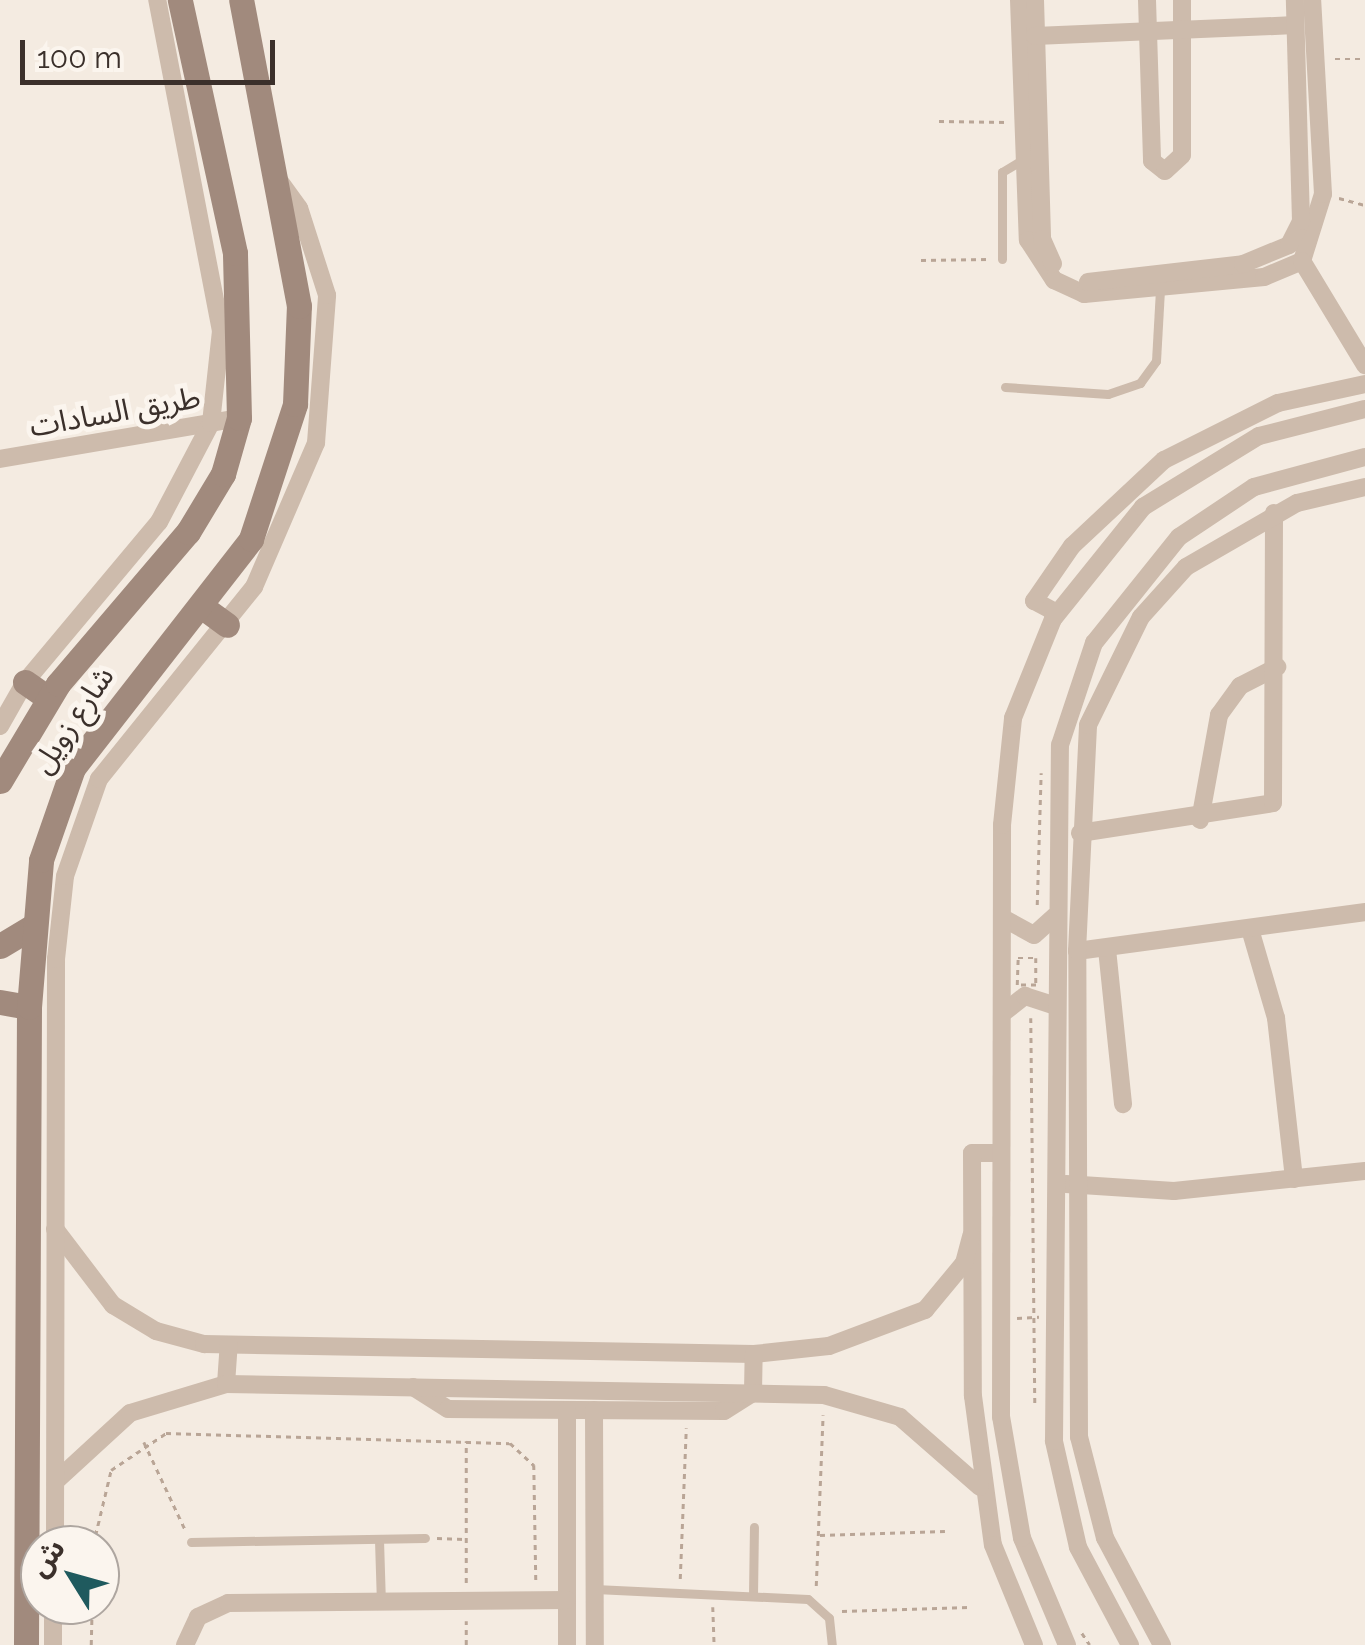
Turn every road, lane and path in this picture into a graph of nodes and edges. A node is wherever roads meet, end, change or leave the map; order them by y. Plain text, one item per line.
1 (241, 0) edge
2 (1019, 0) edge
3 (1035, 0) edge
4 (1146, 0) edge
5 (1182, 0) edge
6 (1295, 0) edge
7 (1312, 0) edge
8 (176, 1) edge
9 (1295, 25) junction
10 (1182, 30) junction
11 (1147, 31) junction
12 (1036, 36) junction
13 (1314, 59) junction
14 (1365, 59) edge
15 (1031, 85) junction
16 (1309, 115) junction
17 (939, 121) dead end
18 (1024, 122) junction
19 (1033, 158) junction
20 (272, 170) junction
21 (1323, 194) junction
22 (1300, 195) junction
23 (1365, 205) edge
24 (1300, 221) junction
25 (1321, 224) junction
26 (1002, 259) joint
27 (920, 260) dead end
28 (1288, 262) junction
29 (1190, 278) junction
30 (1134, 284) junction
31 (1160, 289) junction
32 (1365, 365) edge
33 (1365, 384) edge
34 (1005, 387) dead end
35 (1365, 409) edge
36 (239, 418) junction
37 (211, 423) junction
38 (1365, 457) edge
39 (0, 459) edge
40 (1365, 486) edge
41 (1274, 513) junction
42 (201, 606) junction
43 (1057, 613) junction
44 (227, 625) junction
45 (1277, 667) junction
46 (25, 682) junction
47 (48, 698) junction
48 (0, 726) edge
49 (0, 781) edge
50 (1200, 820) junction
51 (1080, 833) junction
52 (1365, 912) edge
53 (1055, 916) junction
54 (1003, 918) junction
55 (32, 928) junction
56 (1250, 929) junction
57 (0, 946) edge
58 (1107, 949) junction
59 (1077, 951) junction
60 (43, 958) junction
61 (1018, 958) joint
62 (0, 1002) edge
63 (1052, 1005) junction
64 (29, 1007) junction
65 (1003, 1013) junction
66 (1123, 1104) dead end
67 (1001, 1153) junction
68 (1365, 1172) edge
69 (1294, 1179) junction
70 (1077, 1183) junction
71 (1050, 1184) junction
72 (55, 1229) junction
73 (971, 1236) junction
74 (1018, 1299) dead end
75 (1052, 1317) junction
76 (1009, 1318) junction
77 (1018, 1336) dead end
78 (230, 1345) junction
79 (754, 1354) junction
80 (226, 1384) junction
81 (413, 1387) junction
82 (753, 1392) junction
83 (824, 1395) junction
84 (566, 1410) junction
85 (594, 1410) junction
86 (687, 1411) junction
87 (143, 1440) junction
88 (466, 1440) junction
89 (56, 1481) junction
90 (980, 1487) junction
91 (33, 1525) edge
92 (55, 1525) edge
93 (96, 1525) edge
94 (754, 1527) dead end
95 (945, 1532) dead end
96 (818, 1536) junction
97 (425, 1538) joint
98 (466, 1539) junction
99 (379, 1540) junction
100 (191, 1542) joint
101 (595, 1590) junction
102 (680, 1593) junction
103 (713, 1594) junction
104 (753, 1596) junction
105 (536, 1600) junction
106 (567, 1600) junction
107 (466, 1601) junction
108 (381, 1602) junction
109 (816, 1603) junction
110 (969, 1607) dead end
111 (825, 1612) junction
112 (1074, 1618) dead end
113 (185, 1645) edge
114 (466, 1645) edge
115 (567, 1645) edge
116 (595, 1645) edge
117 (714, 1645) edge
118 (832, 1645) edge
119 (1034, 1645) edge
120 (1067, 1645) edge
121 (1090, 1645) edge
122 (1130, 1645) edge
123 (1162, 1645) edge

1 - 20 main road, شارع زويل
2 - 15 street
3 - 12 street
4 - 11 street
5 - 10 street
6 - 9 street
7 - 13 street
8 - 36 main road, شارع زويل
8 - 37 street
9 - 10 street
9 - 16 street
10 - 11 street
10 - 11 street
11 - 12 street
12 - 15 street
13 - 14 path
13 - 16 street
15 - 18 street
15 - 19 street
16 - 21 street
16 - 22 street
17 - 18 path
18 - 19 street
19 - 26 lane
19 - 30 street
20 - 42 main road, شارع زويل
20 - 44 street
21 - 22 street
21 - 23 path
21 - 25 street
22 - 24 street
24 - 25 street
24 - 28 street
25 - 28 street
26 - 27 path
28 - 29 street
28 - 32 street
29 - 30 street
29 - 31 street
30 - 31 street
31 - 34 lane
33 - 43 street
35 - 43 street
36 - 37 street, طريق السادات
36 - 47 main road, شارع زويل
37 - 39 street, طريق السادات
37 - 46 street
38 - 53 street
40 - 41 street
41 - 45 street
41 - 51 street
42 - 44 main road
42 - 55 main road, شارع زويل
43 - 54 street
44 - 60 street
45 - 50 street
45 - 50 street
46 - 47 main road
46 - 48 street
47 - 49 main road, شارع زويل
50 - 51 street
51 - 59 street
52 - 56 street
53 - 54 street
53 - 63 street
54 - 65 street
55 - 57 main road
55 - 60 main road, شارع زويل
56 - 58 street
56 - 69 street
58 - 59 street
58 - 66 street
59 - 70 street
60 - 64 main road, شارع زويل
60 - 72 street
61 - 61 path
62 - 64 main road
63 - 65 street
63 - 71 street
64 - 91 main road, شارع زويل
65 - 67 street
67 - 73 street
67 - 76 street
68 - 69 street
69 - 70 street
70 - 71 street
70 - 123 street
71 - 75 street
72 - 78 street
72 - 89 street
73 - 79 street
73 - 90 street
74 - 76 path
75 - 76 path
75 - 122 street
76 - 77 path
76 - 120 street
78 - 79 street
78 - 80 street
79 - 82 street
80 - 81 street
80 - 89 street
81 - 82 street
81 - 84 street
82 - 83 street
82 - 86 street
83 - 90 street
83 - 96 path
84 - 85 street
84 - 106 street
85 - 86 street
85 - 101 street
86 - 102 path
87 - 88 path
87 - 93 path
87 - 100 path
88 - 98 path
88 - 105 path
89 - 92 street
90 - 119 street
94 - 104 lane
95 - 96 path
96 - 109 path
97 - 98 path
97 - 99 lane
98 - 107 path
99 - 100 lane
99 - 108 lane
101 - 102 lane
101 - 116 street
102 - 103 lane
103 - 104 lane
103 - 117 path
104 - 109 lane
105 - 106 street
105 - 107 street
106 - 115 street
107 - 108 street
107 - 114 path
108 - 113 street
109 - 111 lane
110 - 111 path
111 - 118 lane
112 - 121 path

